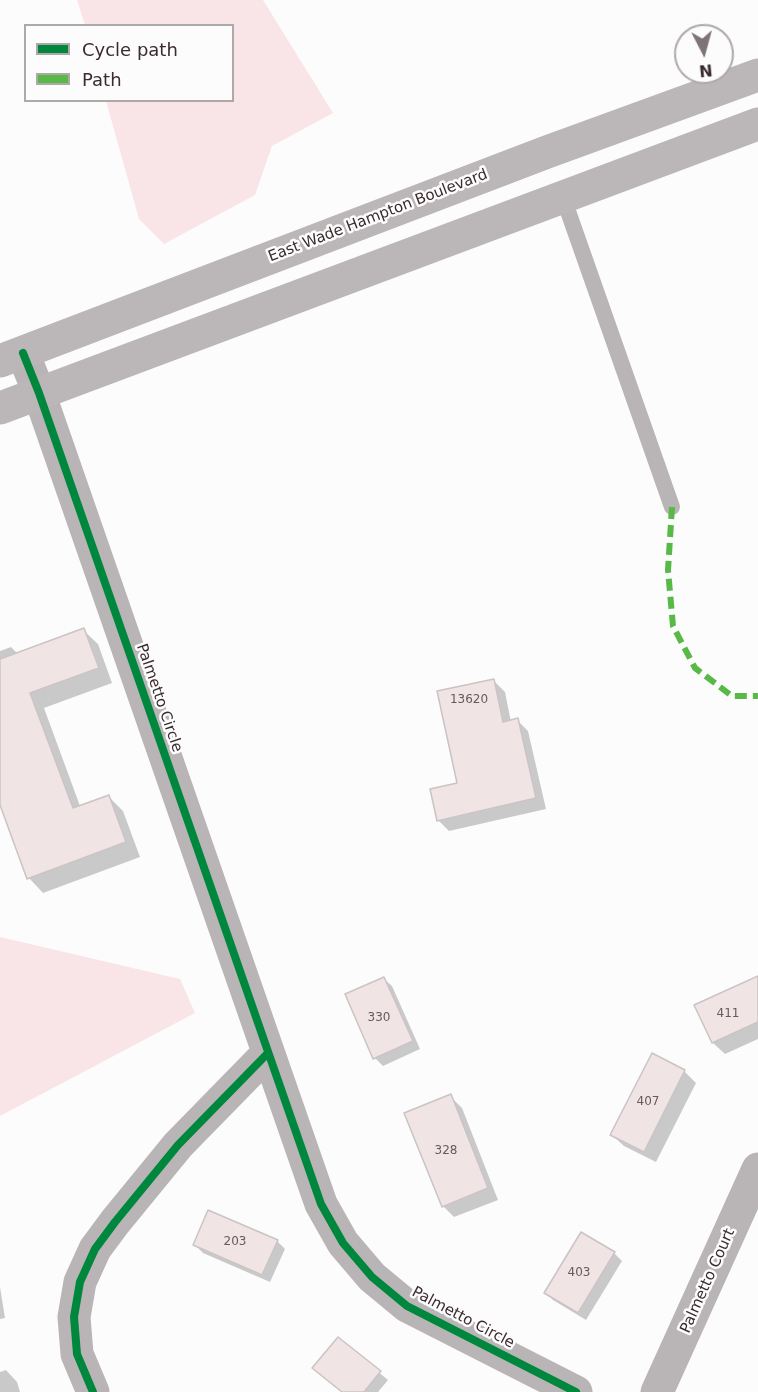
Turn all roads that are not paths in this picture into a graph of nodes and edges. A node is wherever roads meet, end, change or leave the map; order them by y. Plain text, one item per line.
1 (758, 75) edge
2 (758, 124) edge
3 (563, 197) junction
4 (11, 357) edge
5 (39, 393) junction
6 (0, 408) edge
7 (672, 507) dead end
8 (268, 1053) junction
9 (758, 1169) edge
10 (93, 1392) edge
11 (576, 1392) edge
12 (657, 1392) edge

1 - 4 main road, East Wade Hampton Boulevard
2 - 3 main road
3 - 5 main road
3 - 7 lane
4 - 5 street, Palmetto Circle
5 - 6 main road
5 - 8 street, Palmetto Circle
8 - 10 street
8 - 11 street, Palmetto Circle
9 - 12 street, Palmetto Court

